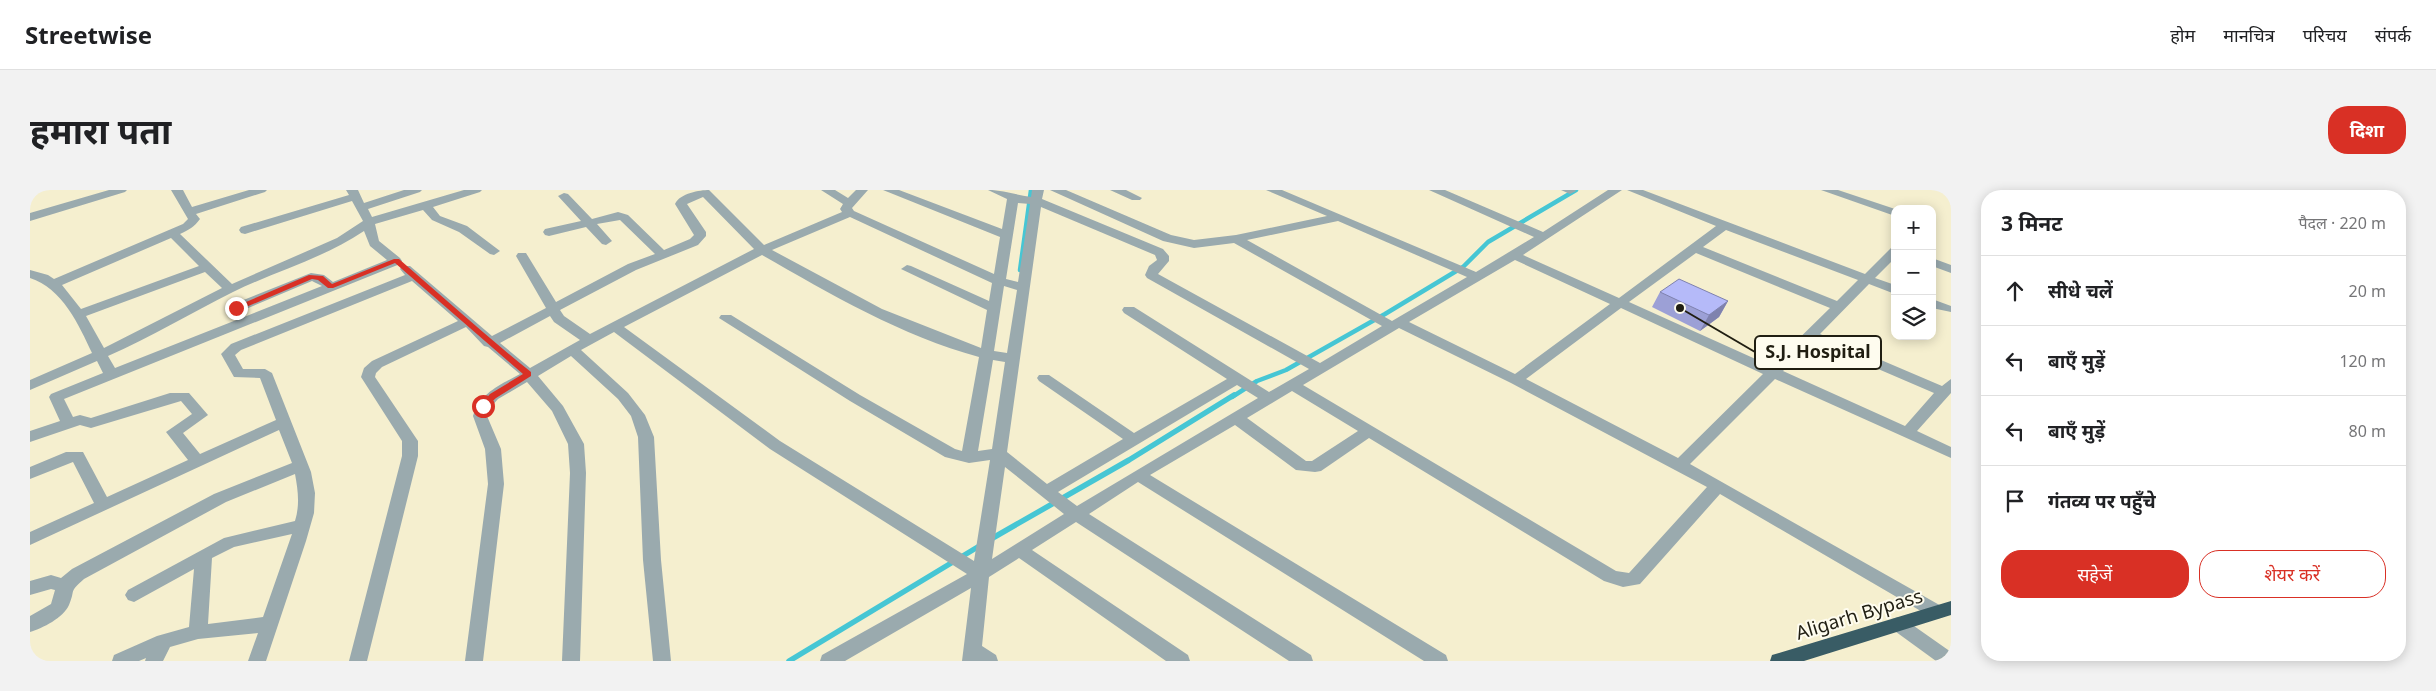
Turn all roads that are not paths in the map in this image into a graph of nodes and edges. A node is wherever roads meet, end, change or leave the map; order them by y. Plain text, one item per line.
1 (78, 190) edge
2 (121, 190) edge
3 (177, 190) edge
4 (260, 190) edge
5 (416, 190) edge
6 (827, 190) edge
7 (862, 190) edge
8 (889, 190) edge
9 (994, 190) edge
10 (1056, 190) edge
11 (1116, 190) edge
12 (1272, 190) edge
13 (1435, 190) edge
14 (1616, 190) edge
15 (1633, 190) edge
16 (1827, 190) edge
17 (469, 191) edge
18 (704, 191) edge
19 (358, 195) edge
20 (564, 196) dead end
21 (1026, 197) edge
22 (1136, 198) dead end
23 (86, 202) junction
24 (426, 206) junction
25 (849, 208) junction
26 (189, 212) junction
27 (1891, 212) edge
28 (30, 216) edge
29 (1339, 217) junction
30 (369, 222) junction
31 (588, 222) junction
32 (1724, 225) junction
33 (244, 230) dead end
34 (549, 232) dead end
35 (173, 234) junction
36 (1538, 234) junction
37 (1006, 235) junction
38 (1236, 239) junction
39 (606, 241) dead end
40 (1695, 248) junction
41 (762, 250) junction
42 (494, 251) dead end
43 (662, 254) junction
44 (1514, 255) junction
45 (1891, 255) edge
46 (522, 256) dead end
47 (396, 260) junction
48 (1936, 263) edge
49 (207, 267) junction
50 (907, 269) dead end
51 (1951, 269) edge
52 (1465, 271) junction
53 (30, 274) edge
54 (414, 276) junction
55 (1866, 279) junction
56 (998, 282) junction
57 (54, 284) junction
58 (331, 287) junction
59 (1022, 287) junction
60 (1891, 288) edge
61 (230, 289) junction
62 (1621, 303) junction
63 (1936, 305) edge
64 (1840, 306) junction
65 (236, 308) dead end
66 (552, 308) junction
67 (994, 308) junction
68 (1950, 308) edge
69 (1128, 310) dead end
70 (78, 314) junction
71 (726, 318) dead end
72 (468, 321) junction
73 (1387, 321) junction
74 (614, 326) junction
75 (213, 334) junction
76 (1811, 335) junction
77 (589, 340) junction
78 (489, 343) junction
79 (573, 350) junction
80 (230, 351) junction
81 (100, 355) junction
82 (999, 357) junction
83 (1309, 363) junction
84 (1773, 372) junction
85 (528, 374) junction
86 (111, 375) junction
87 (1044, 378) dead end
88 (1516, 380) junction
89 (36, 382) edge
90 (1292, 384) junction
91 (1948, 388) edge
92 (1253, 389) junction
93 (56, 398) junction
94 (1235, 417) junction
95 (69, 423) junction
96 (282, 423) junction
97 (1368, 432) junction
98 (1907, 433) junction
99 (30, 437) edge
100 (1134, 440) junction
101 (1951, 453) edge
102 (984, 456) junction
103 (197, 461) junction
104 (300, 466) junction
105 (1679, 466) junction
106 (31, 468) edge
107 (1138, 475) junction
108 (1718, 486) junction
109 (1060, 502) junction
110 (103, 504) junction
111 (302, 526) junction
112 (30, 539) edge
113 (1020, 550) junction
114 (204, 555) junction
115 (981, 574) junction
116 (64, 586) junction
117 (30, 588) edge
118 (134, 595) dead end
119 (1944, 610) edge
120 (270, 624) junction
121 (1898, 624) junction
122 (30, 625) edge
123 (198, 632) junction
124 (164, 641) junction
125 (971, 655) edge
126 (121, 661) edge
127 (154, 661) edge
128 (257, 661) edge
129 (358, 661) edge
130 (474, 661) edge
131 (571, 661) edge
132 (662, 661) edge
133 (830, 661) edge
134 (989, 661) edge
135 (1181, 661) edge
136 (1304, 661) edge
137 (1440, 661) edge
138 (1779, 661) edge
139 (1950, 661) edge

1 - 23 street
2 - 23 street
3 - 26 street
4 - 26 street
5 - 19 street
6 - 25 street
7 - 25 street
8 - 37 street
9 - 21 street
10 - 38 street
11 - 22 street
12 - 29 street
13 - 36 street
14 - 36 street
15 - 32 street
16 - 27 street
17 - 24 street
18 - 41 street
18 - 43 street
19 - 30 street
19 - 33 street
20 - 31 street
21 - 37 street
21 - 59 street
21 - 83 street
23 - 28 street
24 - 30 street
24 - 42 street
25 - 41 street
25 - 56 street
26 - 35 street
29 - 38 street
29 - 52 street
30 - 47 street
30 - 61 street
31 - 34 street
31 - 39 street
31 - 43 street
32 - 40 street
32 - 55 street
35 - 49 street
35 - 57 street
36 - 44 street
37 - 56 street
38 - 73 street
40 - 62 street
40 - 64 street
41 - 74 street
41 - 82 street
43 - 66 street
44 - 52 street
44 - 62 street
45 - 55 street
46 - 66 street
47 - 54 street
47 - 58 street
48 - 51 street
49 - 61 street
49 - 70 street
50 - 67 street
52 - 73 street
53 - 57 street
54 - 72 street
54 - 80 street
55 - 60 street
55 - 64 street
56 - 59 street
56 - 67 street
57 - 70 street
58 - 65 street
58 - 75 street
59 - 82 street
61 - 81 street
62 - 84 street
62 - 88 street
63 - 68 street
64 - 76 street
66 - 77 street
66 - 78 street
67 - 82 street
69 - 92 street
70 - 81 street
71 - 102 street
72 - 78 street
72 - 129 street
73 - 83 street
73 - 88 street
74 - 77 street
74 - 115 street
75 - 80 street
75 - 86 street
76 - 84 street
76 - 91 street
77 - 79 street
78 - 85 street
79 - 85 street
79 - 132 street
80 - 96 street
81 - 86 street
81 - 89 street
82 - 102 street
82 - 102 street
83 - 90 street
84 - 98 street
84 - 105 street
85 - 130 street
85 - 131 street
86 - 93 street
87 - 100 street
88 - 105 street
89 - 93 street
90 - 92 street
90 - 97 street
91 - 98 street
92 - 94 street
92 - 100 street
93 - 95 street
94 - 97 street
94 - 107 street
95 - 99 street
95 - 103 street
96 - 103 street
96 - 104 street
97 - 108 street
98 - 101 street
100 - 109 street
102 - 109 street
102 - 115 street
103 - 110 street
104 - 111 street
104 - 116 street
105 - 108 street
106 - 110 street
107 - 109 street
107 - 137 street
108 - 119 street
109 - 113 street
109 - 136 street
110 - 112 street
111 - 114 street
111 - 120 street
113 - 115 street
113 - 135 street
114 - 118 street
114 - 123 street
115 - 125 street
115 - 133 street
116 - 117 street
116 - 122 street
119 - 121 highway, Aligarh Bypass
120 - 123 street
120 - 128 street
121 - 138 highway, Aligarh Bypass
121 - 139 street
123 - 124 street
124 - 126 street
124 - 127 street
125 - 134 street

